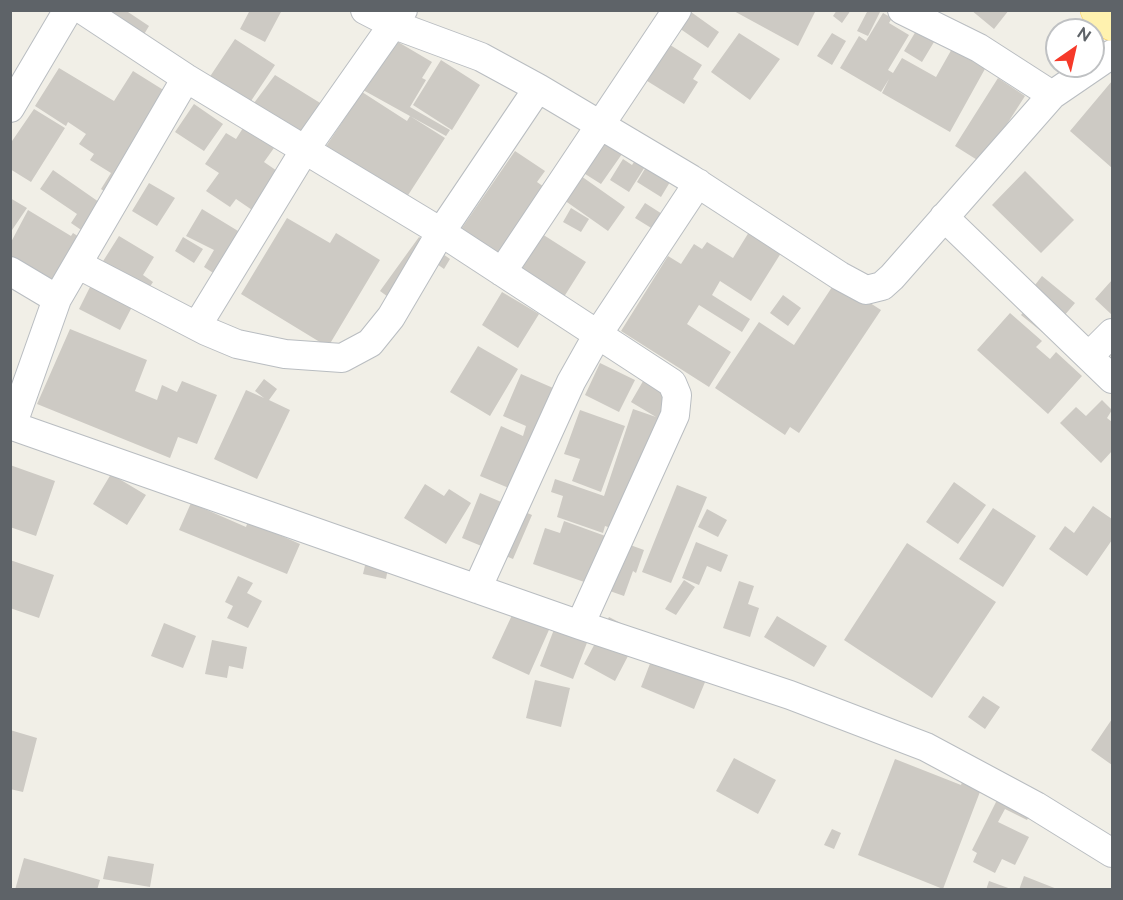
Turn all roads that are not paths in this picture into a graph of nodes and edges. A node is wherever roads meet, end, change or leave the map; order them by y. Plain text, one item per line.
1 (68, 10) edge
2 (83, 10) edge
3 (365, 10) edge
4 (677, 10) edge
5 (1097, 10) edge
6 (902, 11) edge
7 (397, 17) edge
8 (1113, 24) edge
9 (1113, 54) edge
10 (186, 78) junction
11 (538, 88) junction
12 (1052, 95) junction
13 (10, 108) edge
14 (599, 123) junction
15 (304, 151) junction
16 (698, 183) junction
17 (944, 217) junction
18 (441, 232) junction
19 (79, 265) junction
20 (10, 271) edge
21 (502, 272) junction
22 (57, 299) junction
23 (197, 326) junction
24 (1113, 333) edge
25 (598, 334) junction
26 (1090, 355) junction
27 (1113, 379) edge
28 (11, 426) edge
29 (477, 589) junction
30 (579, 625) junction
31 (1113, 853) edge

1 - 13 street
2 - 10 street
3 - 7 street
4 - 14 street
5 - 8 main road
6 - 12 street
7 - 11 street
7 - 15 street
9 - 12 street
10 - 15 street
10 - 19 street
11 - 14 street
11 - 18 street
12 - 17 street
14 - 16 street
14 - 21 street
15 - 18 street
15 - 23 street
16 - 17 street
16 - 25 street
17 - 26 street
18 - 21 street
18 - 23 street
19 - 22 street
19 - 23 street
20 - 22 street
21 - 25 street
22 - 28 street
24 - 26 street
25 - 29 street
25 - 30 street
26 - 27 street
28 - 29 street
29 - 30 street
30 - 31 street

